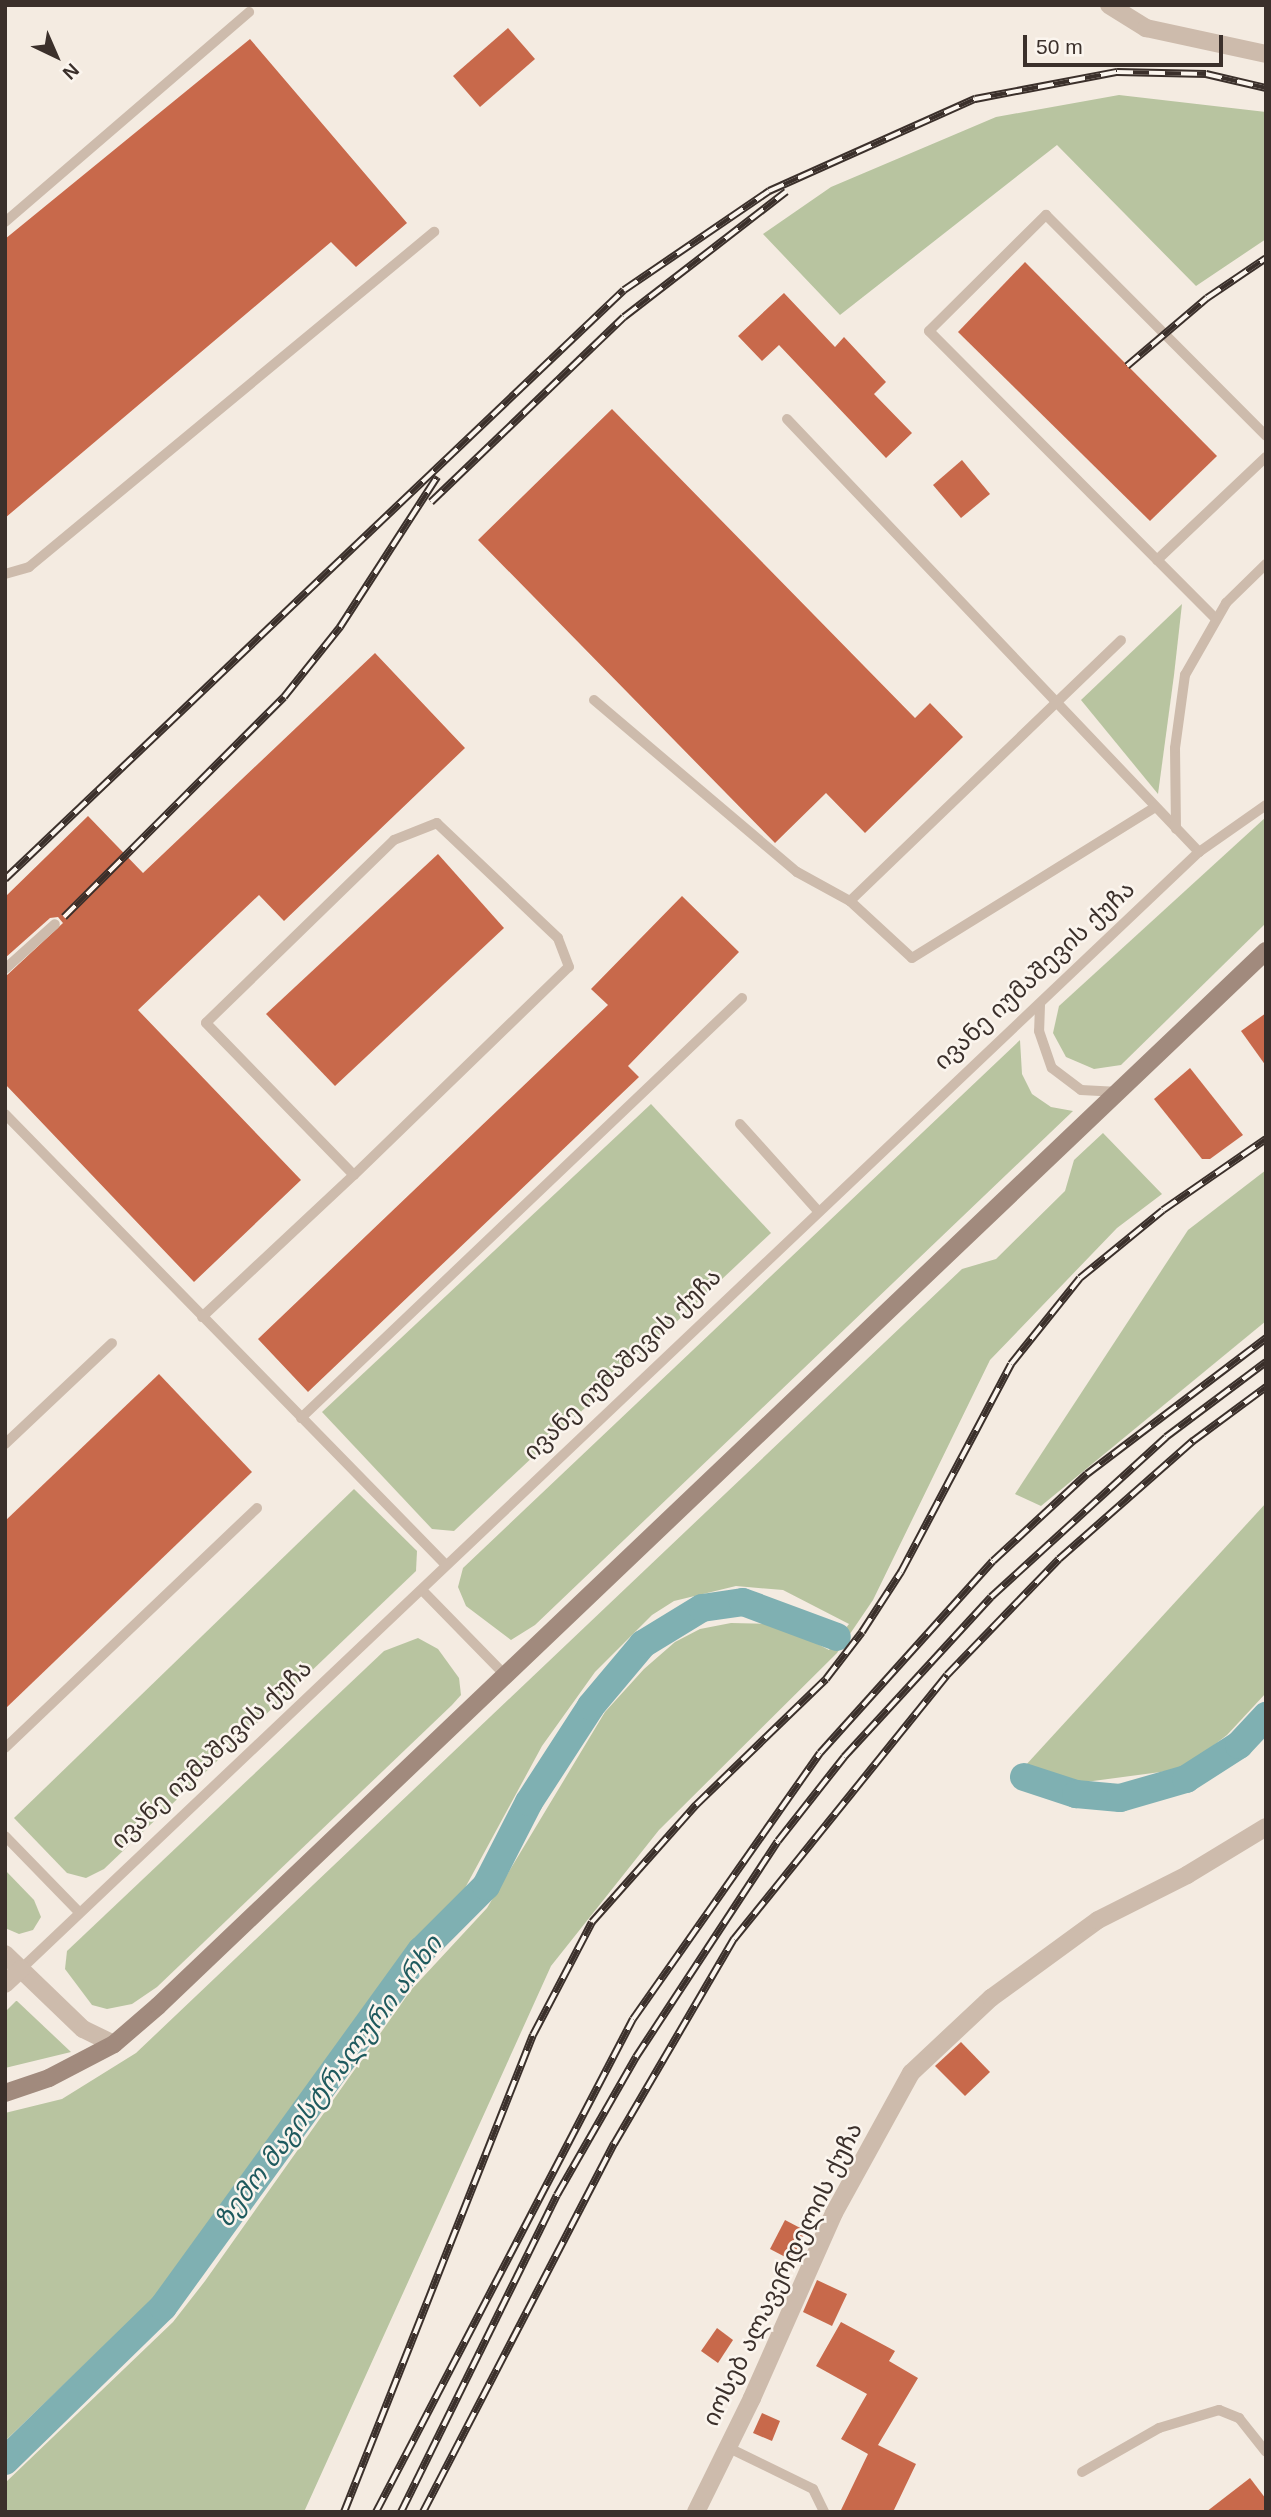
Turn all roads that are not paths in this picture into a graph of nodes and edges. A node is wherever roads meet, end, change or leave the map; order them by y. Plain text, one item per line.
1 (1108, 5) edge
2 (249, 12) dead end
3 (1266, 54) edge
4 (5, 222) edge
5 (434, 232) dead end
6 (786, 419) dead end
7 (1266, 436) edge
8 (1266, 457) edge
9 (1157, 560) junction
10 (1266, 564) edge
11 (5, 574) edge
12 (1215, 618) junction
13 (1121, 640) dead end
14 (594, 700) dead end
15 (1057, 702) junction
16 (1266, 805) edge
17 (1154, 808) junction
18 (1176, 829) junction
19 (1199, 852) junction
20 (850, 901) junction
21 (55, 924) dead end
22 (1266, 951) edge
23 (5, 970) edge
24 (742, 998) dead end
25 (1040, 1005) junction
26 (1121, 1092) junction
27 (5, 1114) edge
28 (740, 1124) dead end
29 (354, 1175) junction
30 (818, 1211) junction
31 (202, 1317) junction
32 (112, 1343) dead end
33 (301, 1418) junction
34 (5, 1444) edge
35 (257, 1508) dead end
36 (446, 1565) junction
37 (422, 1590) junction
38 (507, 1677) junction
39 (5, 1748) edge
40 (1266, 1827) edge
41 (5, 1836) edge
42 (78, 1911) junction
43 (5, 1954) edge
44 (21, 1969) junction
45 (5, 1983) edge
46 (114, 2044) junction
47 (5, 2093) edge
48 (725, 2445) junction
49 (1266, 2452) edge
50 (1082, 2472) dead end
51 (696, 2512) edge
52 (824, 2512) edge

1 - 3 street
2 - 4 lane
5 - 11 lane
6 - 15 lane
7 - 9 lane
8 - 9 lane
9 - 12 lane
10 - 12 lane
12 - 18 lane
13 - 15 lane
14 - 20 lane
15 - 17 lane
15 - 20 lane
16 - 19 lane, ივანე იუმაშევის ქუჩა
17 - 18 lane
17 - 20 lane
18 - 19 lane
19 - 25 lane, ივანე იუმაშევის ქუჩა
21 - 23 lane
22 - 26 street
24 - 33 lane
25 - 26 lane
25 - 30 lane, ივანე იუმაშევის ქუჩა
26 - 38 street
27 - 31 lane
28 - 30 lane
29 - 29 lane
29 - 31 lane
30 - 36 lane, ივანე იუმაშევის ქუჩა
31 - 33 lane
32 - 34 lane
33 - 36 lane
35 - 39 lane
36 - 37 lane, ივანე იუმაშევის ქუჩა
37 - 38 lane
37 - 42 lane, ივანე იუმაშევის ქუჩა
38 - 46 street
40 - 48 street, იოსებ ალავერდელის ქუჩა
41 - 42 lane
42 - 44 lane, ივანე იუმაშევის ქუჩა
43 - 44 street
44 - 45 street, ივანე იუმაშევის ქუჩა
44 - 46 street
46 - 47 street
48 - 51 street, იოსებ ალავერდელის ქუჩა
48 - 52 lane
49 - 50 lane

